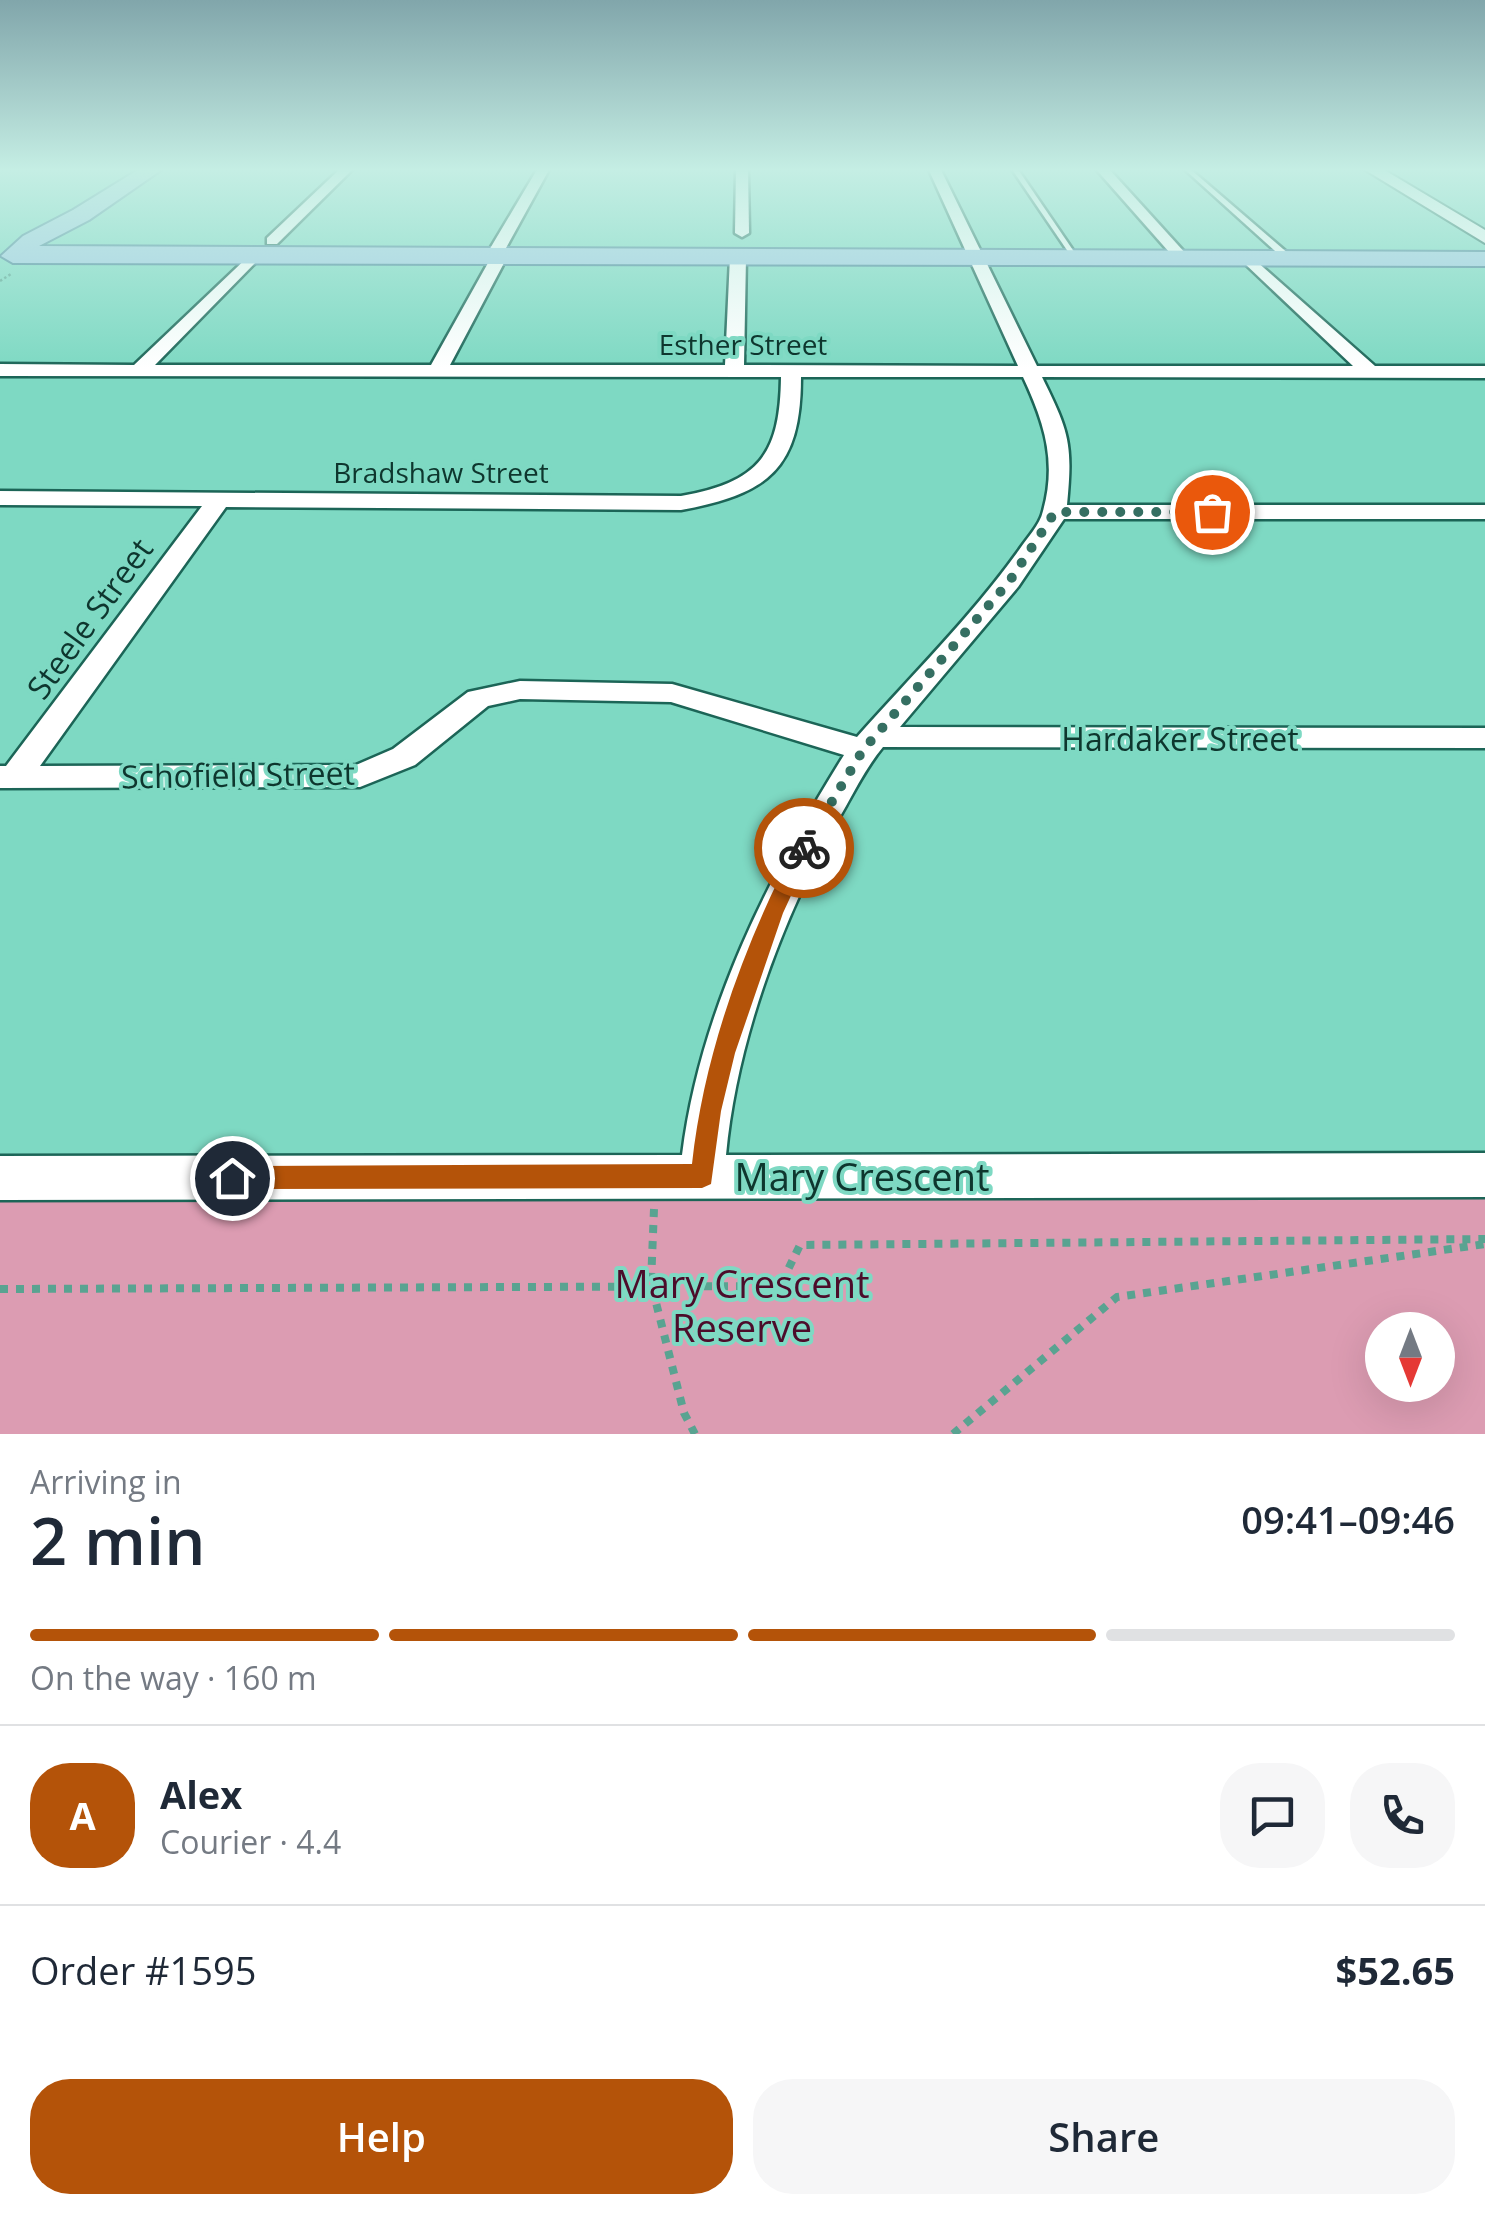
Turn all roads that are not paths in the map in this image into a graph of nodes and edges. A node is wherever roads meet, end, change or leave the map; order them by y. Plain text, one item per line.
1 (44, 235) edge
2 (278, 235) edge
3 (506, 235) edge
4 (740, 235) edge
5 (967, 235) edge
6 (1061, 235) edge
7 (1161, 235) edge
8 (1262, 235) edge
9 (740, 245) junction
10 (263, 249) junction
11 (493, 257) junction
12 (978, 257) junction
13 (1076, 257) junction
14 (1287, 257) junction
15 (1485, 257) edge
16 (16, 258) edge
17 (1182, 258) junction
18 (1247, 258) junction
19 (0, 275) edge
20 (0, 370) edge
21 (138, 371) junction
22 (437, 371) junction
23 (734, 372) junction
24 (791, 372) junction
25 (1031, 372) junction
26 (1370, 372) junction
27 (1485, 372) edge
28 (0, 498) edge
29 (220, 500) junction
30 (1055, 512) junction
31 (1485, 512) edge
32 (1485, 738) edge
33 (869, 744) junction
34 (8, 777) edge
35 (1485, 1175) edge
36 (702, 1176) junction
37 (0, 1178) edge

1 - 16 main road
2 - 10 street
3 - 11 street
4 - 9 street
5 - 12 street
6 - 13 lane
7 - 17 street
8 - 14 lane
9 - 11 main road
9 - 12 main road
9 - 23 street
10 - 11 main road
10 - 16 main road
10 - 21 street
11 - 22 street
12 - 13 main road
12 - 25 street
13 - 17 main road
14 - 15 main road
14 - 18 main road
16 - 19 main road
17 - 18 main road
18 - 26 street
20 - 21 street, Esther Street
21 - 22 street, Esther Street
22 - 23 street, Esther Street
23 - 24 street, Esther Street
24 - 25 street, Esther Street
24 - 29 street, Bradshaw Street
25 - 26 street, Esther Street
25 - 30 street
26 - 27 street, Esther Street
28 - 29 street, Bradshaw Street
29 - 34 street, Steele Street
30 - 31 street
30 - 33 street
32 - 33 street, Hardaker Street
33 - 34 street, Schofield Street
33 - 36 street
35 - 36 street, Mary Crescent
36 - 37 street, Mary Crescent

